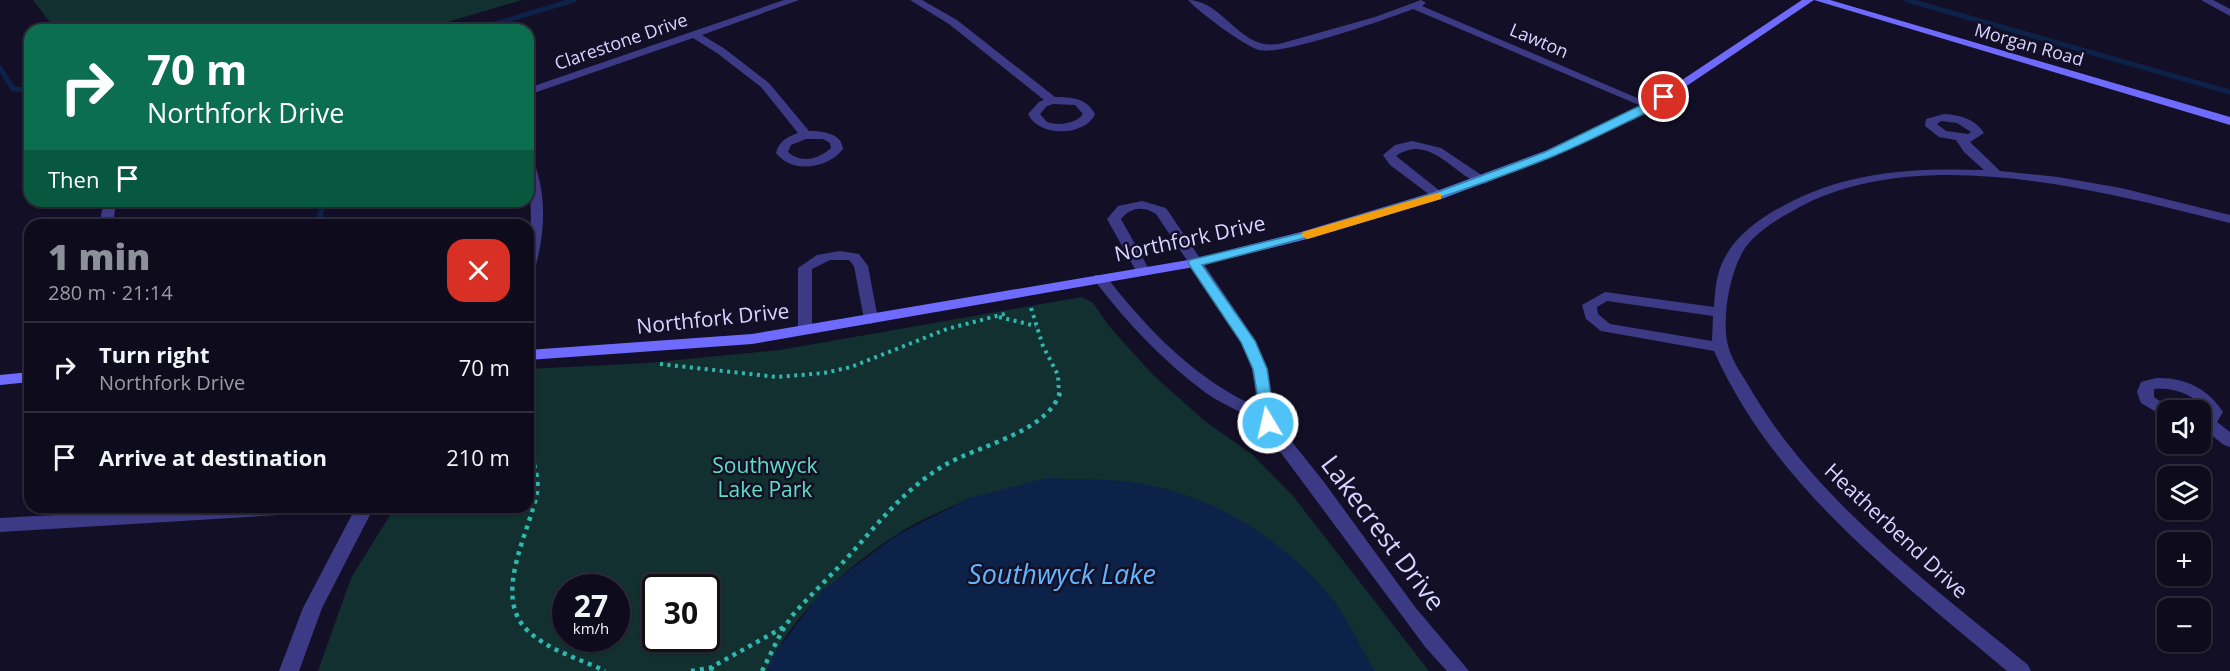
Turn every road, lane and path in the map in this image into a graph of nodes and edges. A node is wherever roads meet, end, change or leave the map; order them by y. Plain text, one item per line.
1 (794, 0) edge
2 (915, 0) edge
3 (1194, 0) edge
4 (1427, 0) edge
5 (1809, 0) edge
6 (1819, 0) edge
7 (2206, 0) edge
8 (1414, 6) junction
9 (2230, 12) edge
10 (693, 34) junction
11 (534, 90) edge
12 (1052, 101) dead end
13 (1650, 106) junction
14 (2230, 121) edge
15 (806, 135) dead end
16 (1962, 139) dead end
17 (1996, 175) junction
18 (1483, 180) junction
19 (534, 184) edge
20 (1439, 195) junction
21 (2230, 219) edge
22 (534, 243) edge
23 (1194, 263) junction
24 (1143, 271) junction
25 (1100, 279) junction
26 (1042, 305) dead end
27 (1031, 308) junction
28 (1022, 309) dead end
29 (1013, 311) dead end
30 (1721, 313) junction
31 (999, 317) junction
32 (871, 320) junction
33 (1036, 326) junction
34 (804, 330) junction
35 (1721, 347) junction
36 (534, 355) edge
37 (652, 364) dead end
38 (24, 378) edge
39 (0, 380) edge
40 (2205, 400) edge
41 (2157, 406) edge
42 (1268, 423) junction
43 (2211, 427) edge
44 (2230, 441) edge
45 (534, 460) edge
46 (534, 505) edge
47 (209, 513) edge
48 (362, 513) edge
49 (532, 513) edge
50 (0, 525) edge
51 (785, 627) junction
52 (710, 668) junction
53 (289, 671) edge
54 (605, 671) edge
55 (690, 671) edge
56 (718, 671) edge
57 (762, 671) edge
58 (1459, 671) edge
59 (2022, 671) edge

1 - 10 street, Clarestone Drive
2 - 12 street
3 - 8 street
4 - 8 street
5 - 13 street, Northfork Drive
6 - 14 street, Morgan Road
7 - 9 street
8 - 13 street, Lawton
10 - 11 street, Clarestone Drive
10 - 15 street
13 - 18 street, Northfork Drive
16 - 17 street
17 - 21 street, Heatherbend Drive
17 - 30 street, Heatherbend Drive
18 - 20 street, Northfork Drive
18 - 20 street
19 - 22 street
20 - 23 street, Northfork Drive
23 - 24 street, Northfork Drive
23 - 24 street, Lakecrest Drive
23 - 42 street, Lakecrest Drive
24 - 25 street, Northfork Drive
25 - 32 street, Northfork Drive
25 - 42 street, Lakecrest Drive
26 - 27 path
27 - 28 path
27 - 33 path
29 - 31 path
30 - 35 street, Heatherbend Drive
30 - 35 street
31 - 33 path
31 - 37 path
32 - 34 street, Northfork Drive
32 - 34 street
33 - 51 path
34 - 36 street, Northfork Drive
35 - 59 street, Heatherbend Drive
38 - 39 street
40 - 41 street
42 - 58 street, Lakecrest Drive
43 - 44 street
45 - 46 path
47 - 50 street
48 - 53 street
49 - 54 path
51 - 52 path
51 - 57 path
52 - 55 path
52 - 56 path

